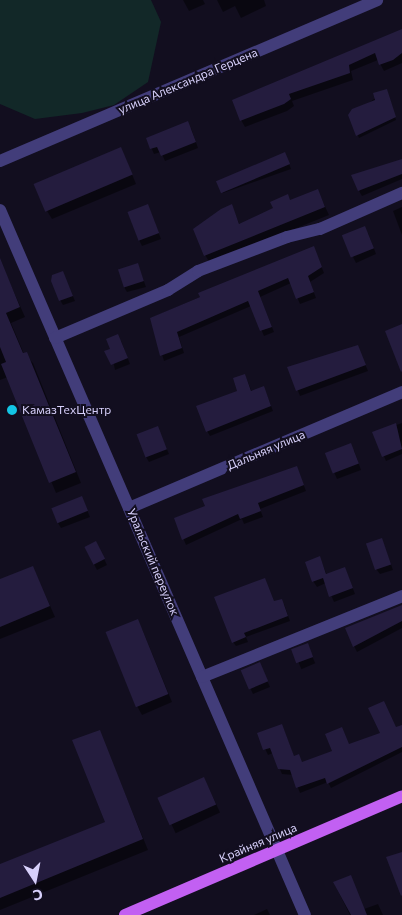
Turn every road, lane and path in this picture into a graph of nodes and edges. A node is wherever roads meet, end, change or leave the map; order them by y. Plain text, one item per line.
1 (377, 0) edge
2 (0, 161) edge
3 (402, 193) edge
4 (0, 210) edge
5 (56, 338) junction
6 (402, 392) edge
7 (129, 508) junction
8 (402, 596) edge
9 (202, 677) junction
10 (402, 796) edge
11 (277, 850) junction
12 (125, 915) edge
13 (305, 915) edge

1 - 2 street, улица Александра Герцена
3 - 5 street
4 - 5 street, Уральский переулок
5 - 7 street, Уральский переулок
6 - 7 street, Дальняя улица
7 - 9 street, Уральский переулок
8 - 9 street
9 - 11 street, Уральский переулок
10 - 11 main road, Крайняя улица
11 - 12 main road, Крайняя улица
11 - 13 street, Уральский переулок

